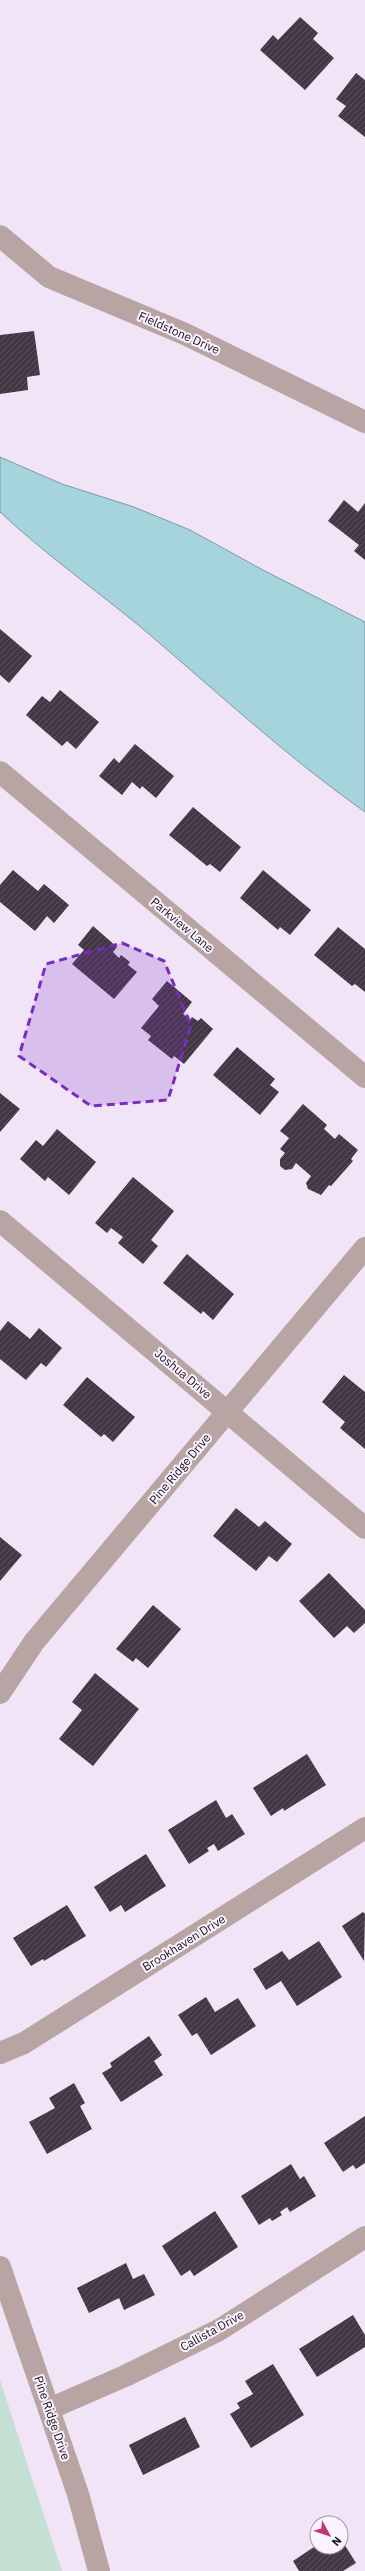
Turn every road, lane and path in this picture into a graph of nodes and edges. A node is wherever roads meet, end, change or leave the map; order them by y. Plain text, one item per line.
1 (1, 239) edge
2 (365, 422) edge
3 (2, 778) edge
4 (365, 1077) edge
5 (0, 1221) edge
6 (365, 1248) edge
7 (228, 1411) junction
8 (365, 1528) edge
9 (3, 1679) edge
10 (365, 1828) edge
11 (0, 2053) edge
12 (365, 2237) edge
13 (0, 2268) edge
14 (49, 2409) junction
15 (99, 2571) edge

1 - 2 street, Fieldstone Drive
3 - 4 street, Parkview Lane
5 - 7 street, Joshua Drive
6 - 7 street, Pine Ridge Drive
7 - 8 street, Joshua Drive
7 - 9 street, Pine Ridge Drive
10 - 11 street, Brookhaven Drive
12 - 14 street, Callista Drive
13 - 14 street, Pine Ridge Drive
14 - 15 street, Pine Ridge Drive

